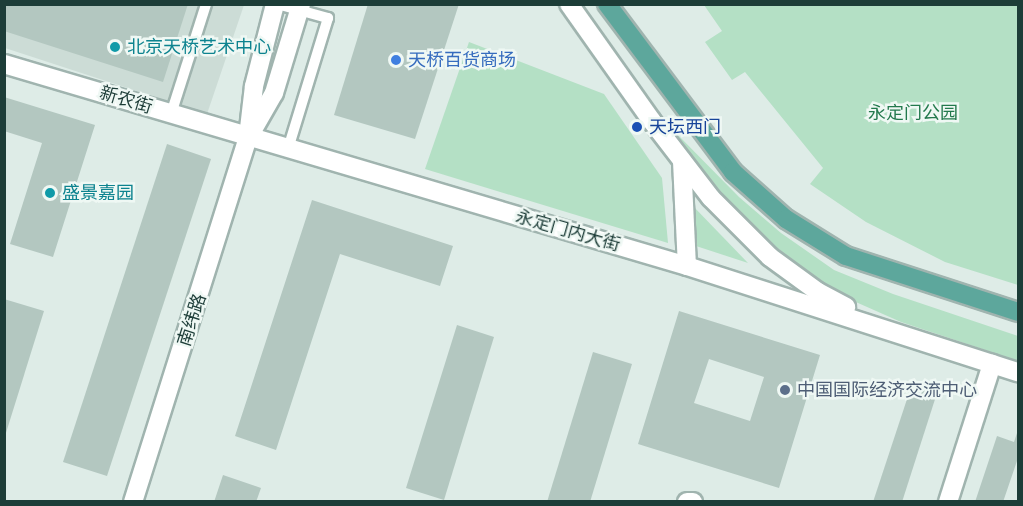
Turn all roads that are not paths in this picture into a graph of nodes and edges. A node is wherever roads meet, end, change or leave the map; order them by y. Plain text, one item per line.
1 (206, 4) edge
2 (276, 4) edge
3 (569, 4) edge
4 (607, 4) edge
5 (300, 7) edge
6 (4, 64) edge
7 (171, 114) junction
8 (248, 137) junction
9 (288, 149) junction
10 (682, 161) junction
11 (687, 266) junction
12 (1018, 312) edge
13 (887, 329) junction
14 (992, 364) junction
15 (1018, 372) edge
16 (133, 501) edge
17 (687, 501) edge
18 (693, 501) edge
19 (948, 501) edge

1 - 7 lane
2 - 5 lane
2 - 8 street, 南纬路
3 - 10 street
4 - 12 main road
5 - 8 street, 南纬路
5 - 9 lane
6 - 7 street, 新农街
7 - 8 street, 新农街
8 - 9 street, 永定门内大街
8 - 16 street, 南纬路
9 - 11 street, 永定门内大街
10 - 11 street
10 - 13 street
11 - 13 street, 永定门内大街
13 - 14 street
14 - 15 street
14 - 19 street
17 - 18 street

